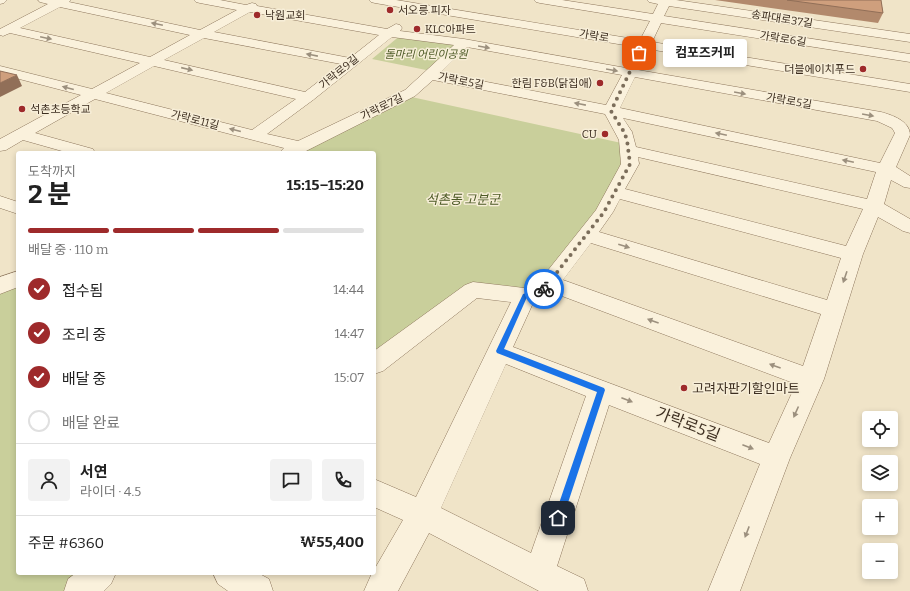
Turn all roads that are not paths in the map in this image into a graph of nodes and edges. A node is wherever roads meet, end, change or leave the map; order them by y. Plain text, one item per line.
1 (44, 0) edge
2 (200, 0) edge
3 (261, 0) edge
4 (375, 0) edge
5 (433, 0) edge
6 (540, 0) edge
7 (63, 1) edge
8 (391, 1) edge
9 (659, 1) edge
10 (421, 7) junction
11 (246, 9) junction
12 (656, 20) junction
13 (4, 31) edge
14 (390, 32) junction
15 (202, 34) junction
16 (910, 38) edge
17 (464, 43) junction
18 (644, 44) junction
19 (910, 58) edge
20 (152, 61) junction
21 (351, 62) junction
22 (0, 70) edge
23 (630, 73) junction
24 (430, 75) junction
25 (910, 88) edge
26 (90, 94) junction
27 (308, 96) junction
28 (611, 111) junction
29 (21, 134) junction
30 (255, 135) junction
31 (0, 146) edge
32 (293, 150) edge
33 (628, 150) junction
34 (80, 151) edge
35 (886, 169) junction
36 (910, 182) edge
37 (615, 192) junction
38 (0, 202) edge
39 (874, 206) junction
40 (16, 207) edge
41 (910, 227) edge
42 (587, 235) junction
43 (853, 254) junction
44 (16, 279) edge
45 (550, 283) junction
46 (0, 286) edge
47 (525, 296) junction
48 (834, 310) junction
49 (499, 351) junction
50 (376, 363) edge
51 (811, 379) junction
52 (601, 390) junction
53 (776, 458) junction
54 (376, 495) edge
55 (423, 514) junction
56 (539, 574) junction
57 (98, 575) edge
58 (232, 575) edge
59 (80, 591) edge
60 (257, 591) edge
61 (380, 591) edge
62 (572, 591) edge
63 (724, 591) edge

1 - 7 street
2 - 11 street
3 - 11 street
4 - 8 street, 가락로
5 - 10 street
6 - 12 street, 가락로6길
7 - 13 street
15 -> 7 street
8 - 10 street, 가락로
9 - 12 street
9 - 16 street, 송파대로37길
10 - 14 street, 가락로9길
10 - 18 street, 가락로
11 - 14 street
11 - 15 street
12 - 18 street
12 - 19 street, 가락로6길
13 -> 20 street
14 - 17 street, 가락로5길
14 - 21 street, 가락로9길
15 - 20 street
21 -> 15 street
17 -> 23 street, 가락로5길
17 - 24 street, 가락로7길
18 - 23 street
18 - 25 street, 가락로
20 - 26 street
20 -> 27 street
21 - 27 street, 가락로9길
26 -> 22 street, 가락로11길
23 - 28 street
23 -> 35 street, 가락로5길
28 -> 24 street, 가락로5길
24 - 32 street, 가락로7길
26 - 29 street
30 -> 26 street, 가락로11길
27 - 30 street, 가락로9길
28 - 33 street
35 -> 28 street, 가락로5길
29 - 31 street
29 - 34 street
30 - 32 street, 가락로11길
33 - 37 street
33 - 39 street
35 - 36 street
35 - 39 street, 가락로5길
37 - 42 street
37 - 43 street
38 - 40 street
39 - 41 street
39 - 43 street, 가락로5길
42 - 45 street
42 -> 48 street
43 -> 48 street, 가락로5길
44 - 46 street
45 - 47 street
51 -> 45 street
47 - 49 street
47 - 50 street
48 - 51 street, 가락로5길
49 - 52 street, 가락로5길
49 - 55 street
51 -> 53 street, 가락로5길
52 -> 53 street, 가락로5길
52 - 56 street
53 -> 63 street, 가락로5길
54 - 55 street
55 - 56 street
55 - 61 street
56 - 62 street
57 - 59 street
58 - 60 street

